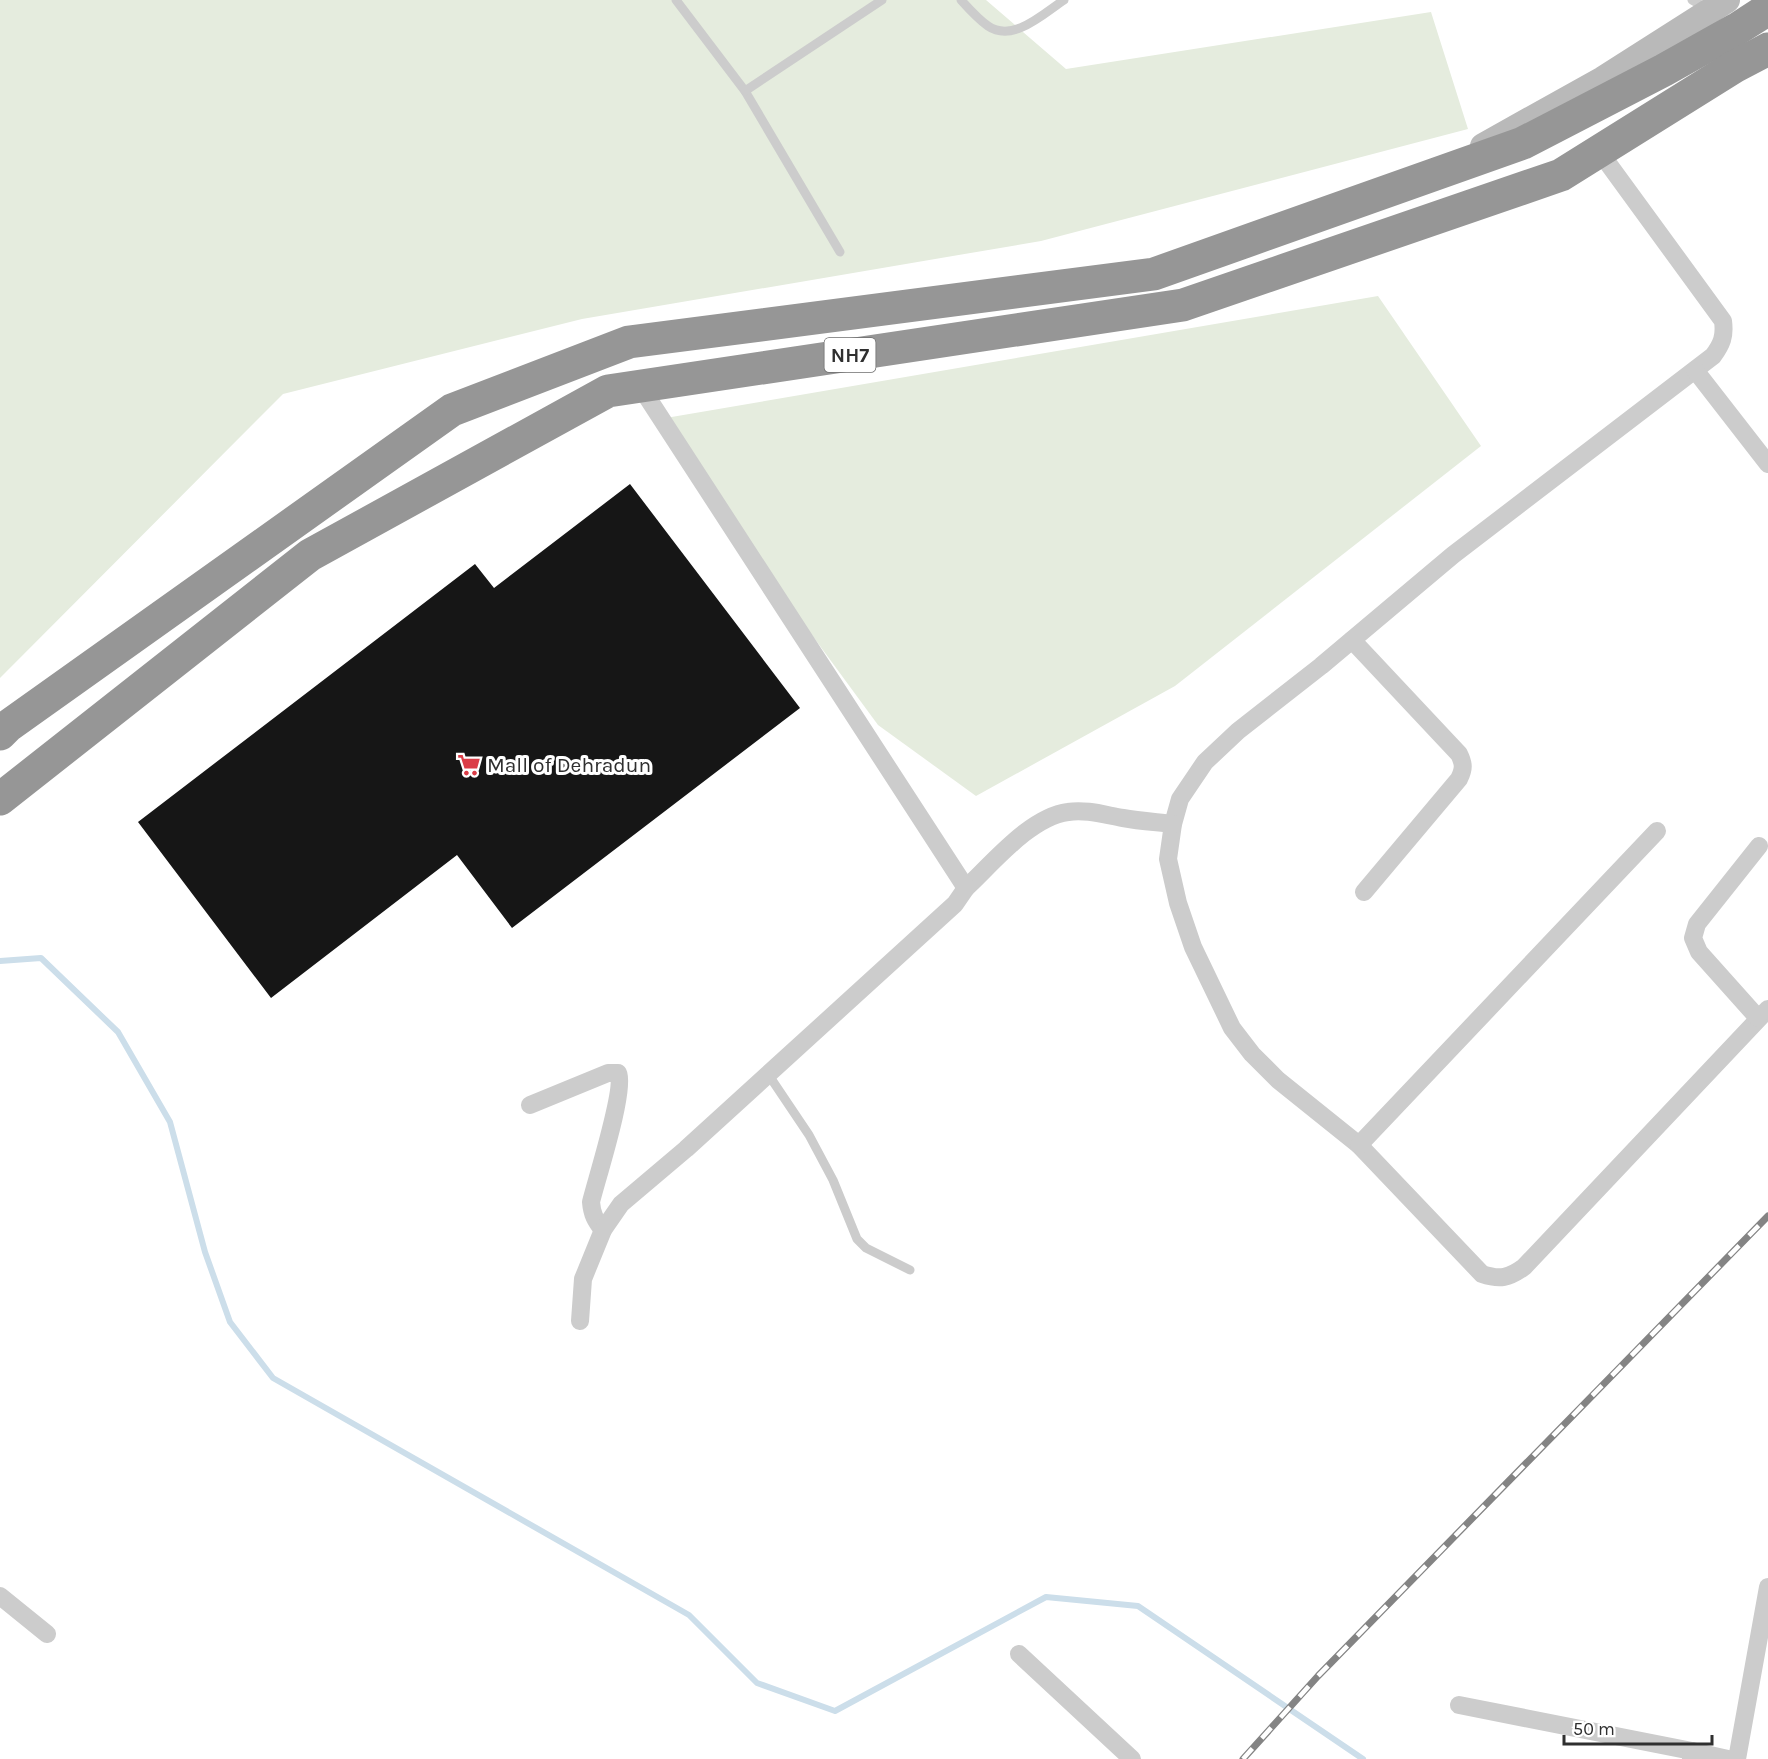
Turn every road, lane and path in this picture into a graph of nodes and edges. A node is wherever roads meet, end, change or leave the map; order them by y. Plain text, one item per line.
1 (676, 0) edge
2 (882, 0) edge
3 (961, 0) edge
4 (1064, 0) edge
5 (1768, 9) edge
6 (1717, 10) edge
7 (1767, 51) edge
8 (745, 91) junction
9 (1599, 151) junction
10 (840, 252) dead end
11 (1695, 370) junction
12 (640, 386) junction
13 (1768, 464) edge
14 (1352, 640) junction
15 (0, 734) edge
16 (0, 799) edge
17 (1173, 824) junction
18 (1657, 831) dead end
19 (1759, 846) dead end
20 (966, 888) junction
21 (1364, 892) dead end
22 (1763, 1013) edge
23 (768, 1074) junction
24 (530, 1105) dead end
25 (1359, 1144) junction
26 (603, 1230) junction
27 (910, 1270) dead end
28 (580, 1321) dead end
29 (1768, 1587) edge
30 (0, 1596) edge
31 (47, 1634) dead end
32 (1018, 1654) dead end
33 (1459, 1705) dead end
34 (1691, 1755) edge
35 (1132, 1759) edge
36 (1728, 1759) edge
37 (1737, 1759) edge

1 - 8 lane
2 - 8 lane
3 - 4 lane
5 - 6 highway, NH7
6 - 7 street
6 - 15 highway, NH7
7 - 9 highway, NH7
8 - 10 lane
9 - 11 street
9 - 12 highway, NH7
11 - 13 street
11 - 14 street
12 - 16 highway, NH7
12 - 20 street
14 - 17 street
14 - 21 street
17 - 20 street
17 - 25 street
18 - 25 street
19 - 22 street
20 - 23 street
22 - 25 street
23 - 26 street
23 - 27 lane
24 - 26 street
26 - 28 street
29 - 37 street
30 - 31 street
32 - 35 street
33 - 34 street
34 - 36 street

